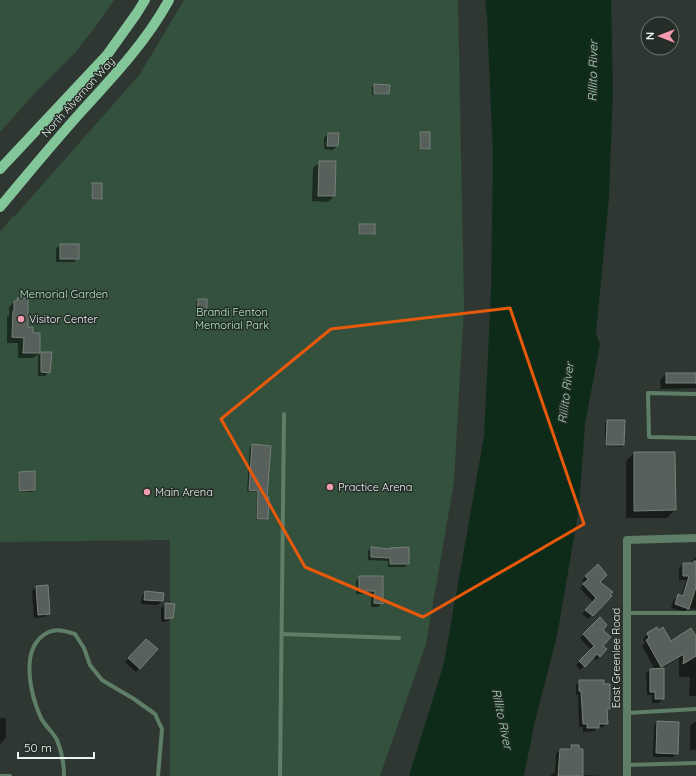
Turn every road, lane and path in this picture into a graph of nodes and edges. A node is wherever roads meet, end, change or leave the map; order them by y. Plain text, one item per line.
1 (145, 0) edge
2 (169, 0) edge
3 (0, 169) edge
4 (0, 207) edge
5 (696, 394) edge
6 (284, 414) dead end
7 (696, 438) edge
8 (696, 538) edge
9 (627, 613) junction
10 (696, 613) edge
11 (282, 634) junction
12 (399, 638) dead end
13 (696, 709) edge
14 (627, 713) junction
15 (696, 763) edge
16 (627, 765) junction
17 (0, 776) edge
18 (10, 776) edge
19 (64, 776) edge
20 (158, 776) edge
21 (280, 776) edge
22 (627, 776) edge

1 - 3 main road, North Alvernon Way
2 - 4 main road, North Alvernon Way
5 - 7 lane
6 - 11 lane
8 - 9 street, East Greenlee Road
9 - 10 lane
9 - 14 street, East Greenlee Road
11 - 12 lane
11 - 21 lane
13 - 14 lane
14 - 16 street, East Greenlee Road
15 - 16 lane
16 - 22 street, East Greenlee Road
17 - 18 lane
19 - 20 lane

